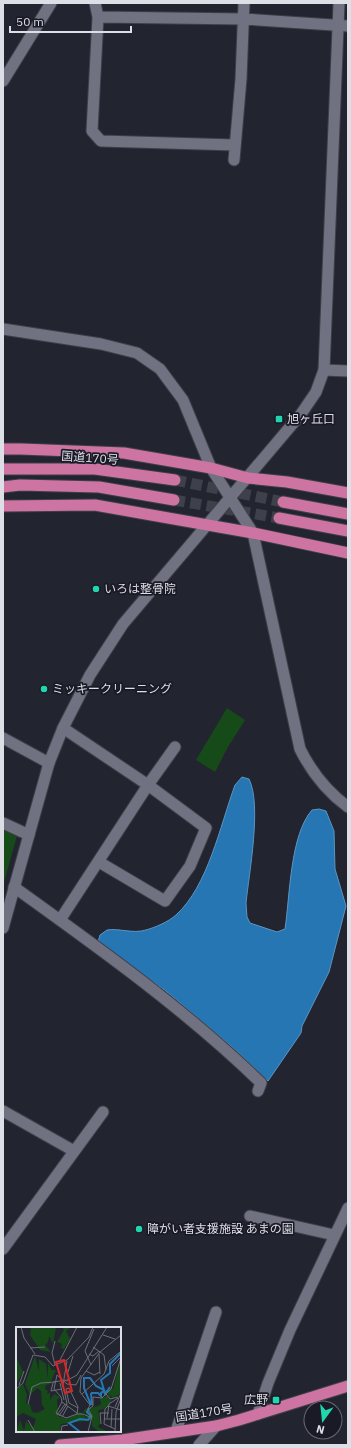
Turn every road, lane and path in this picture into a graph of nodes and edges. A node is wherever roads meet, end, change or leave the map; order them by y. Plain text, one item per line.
1 (51, 3) edge
2 (95, 3) edge
3 (244, 3) edge
4 (339, 3) edge
5 (98, 17) junction
6 (244, 19) junction
7 (343, 26) edge
8 (3, 81) edge
9 (235, 144) junction
10 (234, 160) dead end
11 (3, 329) edge
12 (324, 370) junction
13 (348, 371) edge
14 (3, 449) edge
15 (211, 468) junction
16 (3, 469) edge
17 (248, 478) junction
18 (175, 480) tunnel mouth
19 (3, 487) edge
20 (348, 493) edge
21 (230, 498) junction
22 (174, 500) tunnel mouth
23 (283, 502) tunnel mouth
24 (3, 506) edge
25 (348, 514) edge
26 (278, 518) tunnel mouth
27 (206, 525) junction
28 (348, 532) edge
29 (253, 534) junction
30 (348, 553) edge
31 (63, 728) junction
32 (3, 738) edge
33 (175, 747) dead end
34 (49, 763) junction
35 (148, 785) junction
36 (348, 807) edge
37 (3, 823) edge
38 (29, 835) junction
39 (99, 862) junction
40 (14, 888) junction
41 (7, 900) edge
42 (60, 920) junction
43 (3, 928) edge
44 (258, 1091) dead end
45 (3, 1112) edge
46 (103, 1112) dead end
47 (74, 1151) junction
48 (348, 1208) edge
49 (250, 1216) dead end
50 (334, 1235) junction
51 (3, 1248) edge
52 (216, 1312) dead end
53 (348, 1386) edge
54 (258, 1414) junction
55 (216, 1426) junction
56 (176, 1431) junction
57 (60, 1445) edge
58 (199, 1445) edge

1 - 8 street
2 - 5 street
3 - 6 street
4 - 7 street
5 - 6 street
5 - 9 street
6 - 7 street
6 - 9 street
7 - 12 street
9 - 10 street
11 - 15 street
12 - 13 street
12 - 17 street
14 - 15 highway
15 - 17 highway
15 - 21 street
16 - 18 highway, 国道170号
17 - 20 highway
17 - 21 street
19 - 22 highway
21 - 27 street
21 - 29 street
23 - 25 highway
24 - 27 highway
26 - 28 highway
27 - 29 highway
27 - 31 street
29 - 30 highway
29 - 36 street
31 - 34 street
31 - 35 street
32 - 34 street
33 - 35 street
34 - 38 street
35 - 39 street
35 - 39 street
37 - 38 street
38 - 40 street
39 - 42 street
40 - 41 street
40 - 42 street
41 - 43 street
42 - 44 street
45 - 47 street
46 - 47 street
47 - 51 street
48 - 50 street
49 - 50 street
50 - 54 street
52 - 56 street
53 - 54 highway, 国道170号
54 - 55 highway, 国道170号
55 - 56 highway, 国道170号
55 - 58 street
56 - 57 highway, 国道170号

